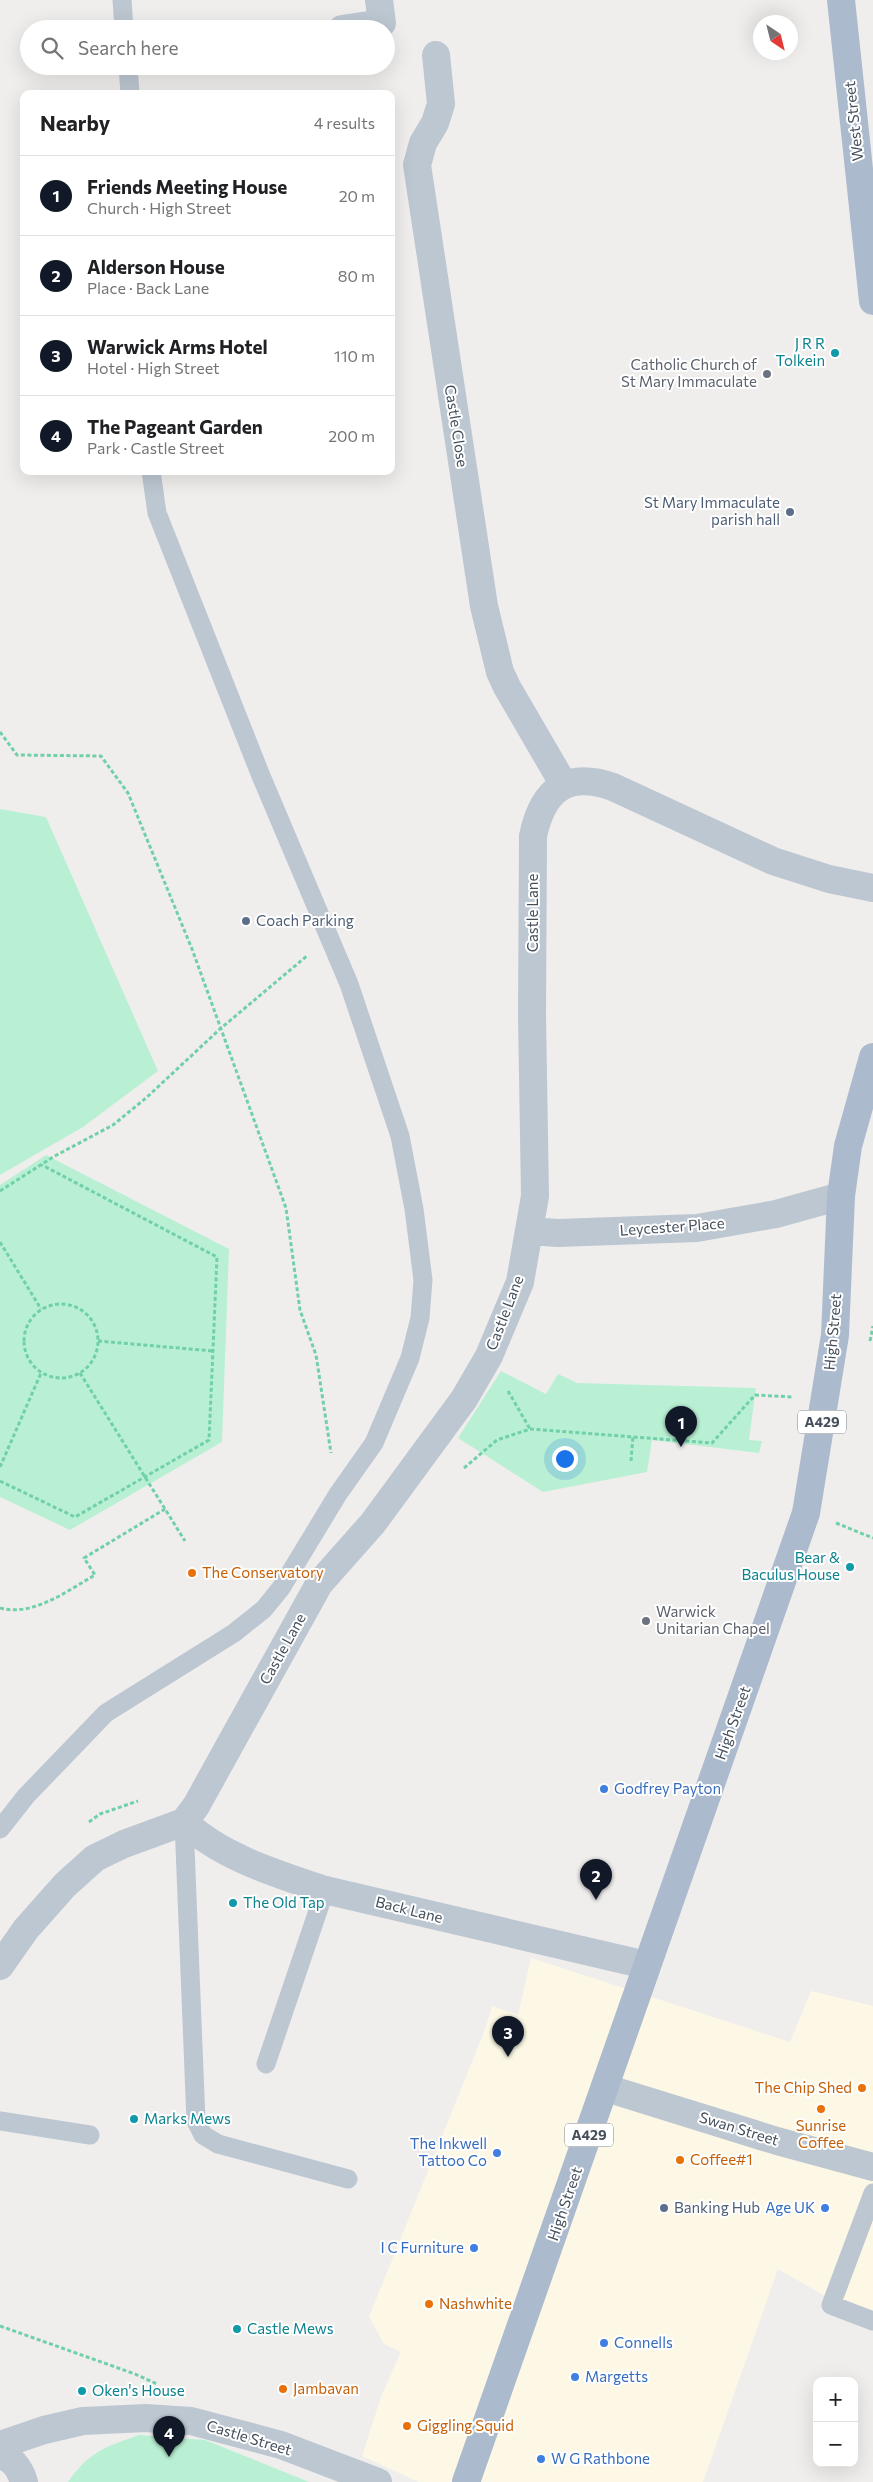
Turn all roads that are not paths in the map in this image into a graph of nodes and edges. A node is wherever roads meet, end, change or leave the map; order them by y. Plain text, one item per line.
1 (122, 0) edge
2 (379, 0) edge
3 (845, 1) edge
4 (123, 20) edge
5 (382, 20) edge
6 (436, 55) dead end
7 (129, 75) edge
8 (130, 90) edge
9 (870, 243) edge
10 (873, 302) edge
11 (152, 475) edge
12 (564, 784) junction
13 (873, 888) edge
14 (873, 1057) edge
15 (841, 1196) junction
16 (529, 1232) junction
17 (184, 1822) junction
18 (0, 1829) edge
19 (325, 1890) junction
20 (646, 1965) junction
21 (0, 1966) edge
22 (266, 2064) dead end
23 (606, 2088) junction
24 (0, 2121) edge
25 (90, 2135) dead end
26 (873, 2167) edge
27 (348, 2179) dead end
28 (873, 2193) edge
29 (873, 2322) edge
30 (0, 2445) edge
31 (0, 2455) edge
32 (24, 2482) edge
33 (378, 2482) edge
34 (466, 2482) edge

1 - 4 lane
2 - 5 street
3 - 9 main road, West Street
6 - 12 street, Castle Close
7 - 8 lane
9 - 10 main road, West Street
11 - 18 lane
12 - 13 street
12 - 16 street, Castle Lane
14 - 15 main road, High Street / A429
15 - 16 street, Leycester Place
15 - 20 main road, High Street / A429
16 - 17 street, Castle Lane
17 - 19 street, Back Lane
17 - 21 street
17 - 27 lane
19 - 20 street, Back Lane
19 - 22 lane
20 - 23 main road, High Street / A429
23 - 26 street, Swan Street
23 - 34 main road, High Street / A429
24 - 25 lane
28 - 29 lane
30 - 33 street, Castle Street
31 - 32 street

